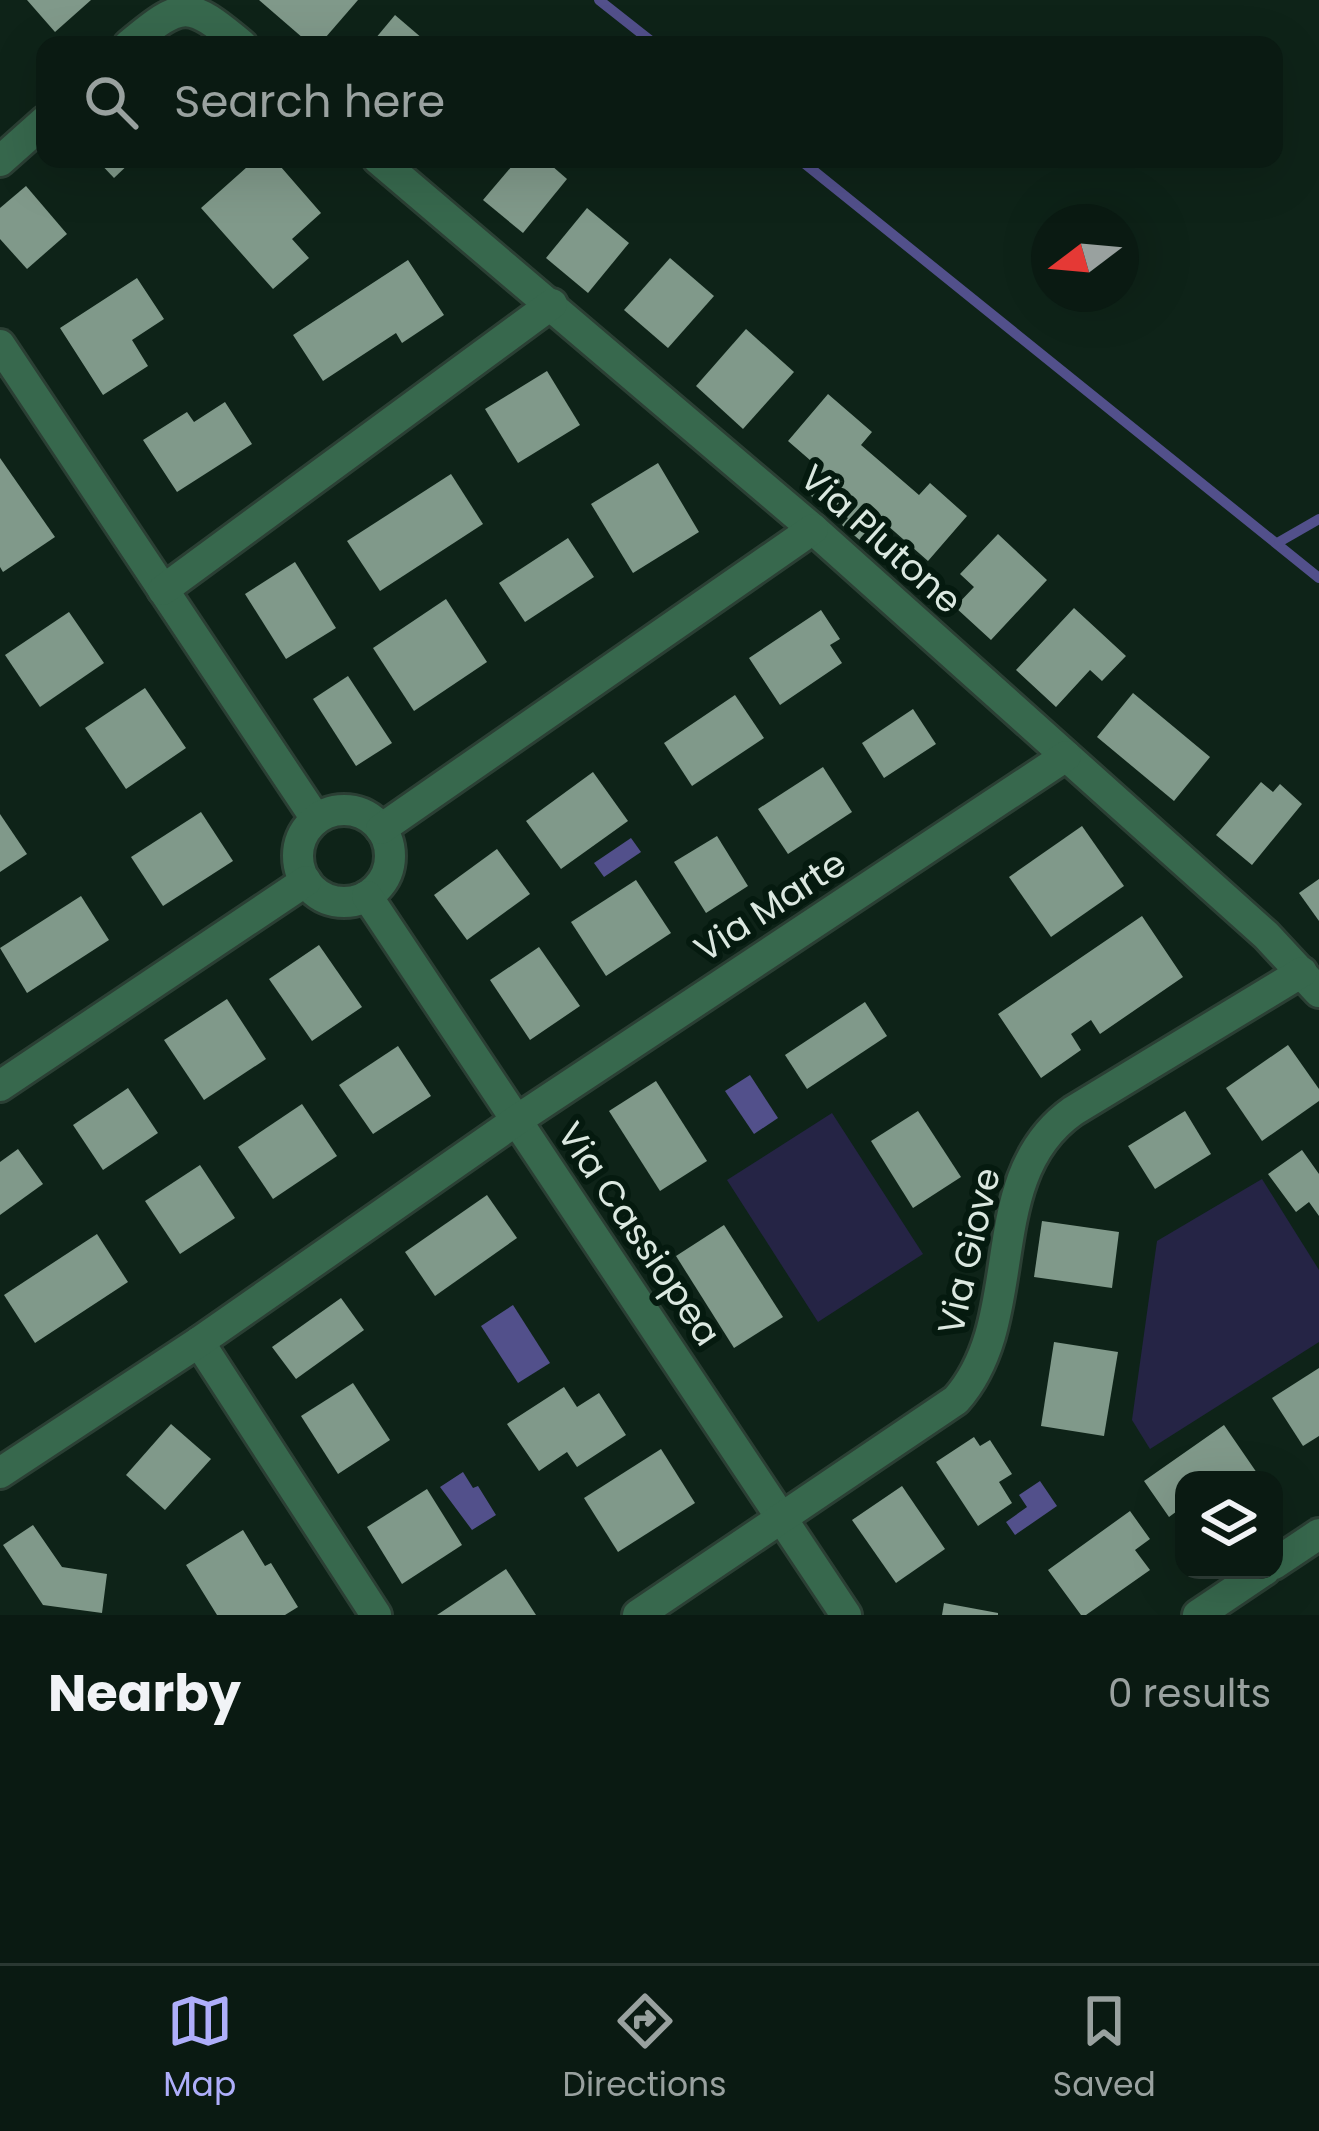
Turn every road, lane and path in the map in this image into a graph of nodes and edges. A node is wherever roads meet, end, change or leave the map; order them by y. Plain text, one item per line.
1 (140, 36) edge
2 (231, 36) edge
3 (36, 129) edge
4 (0, 161) edge
5 (389, 168) edge
6 (552, 304) junction
7 (0, 345) edge
8 (813, 529) junction
9 (164, 590) junction
10 (1066, 756) junction
11 (316, 819) junction
12 (381, 829) junction
13 (306, 881) junction
14 (367, 896) junction
15 (1310, 982) edge
16 (3, 1076) edge
17 (517, 1120) junction
18 (199, 1342) junction
19 (0, 1473) edge
20 (783, 1520) junction
21 (1319, 1534) edge
22 (1283, 1558) edge
23 (1252, 1579) edge
24 (376, 1615) edge
25 (638, 1615) edge
26 (846, 1615) edge
27 (1198, 1615) edge

1 - 2 street
3 - 4 street
5 - 6 street, Via Plutone
6 - 8 street, Via Plutone
6 - 9 street
7 - 9 street
8 - 10 street, Via Plutone
8 - 12 street
9 - 11 street
10 - 15 street, Via Plutone
10 - 17 street, Via Marte
11 - 12 street
11 - 13 street
12 - 14 street
13 - 14 street
13 - 16 street
14 - 17 street, Via Cassiopea
15 - 20 street, Via Giove
17 - 18 street, Via Marte
17 - 20 street, Via Cassiopea
18 - 19 street, Via Marte
18 - 24 street
20 - 25 street, Via Giove
20 - 26 street, Via Cassiopea
21 - 22 street
23 - 27 street

